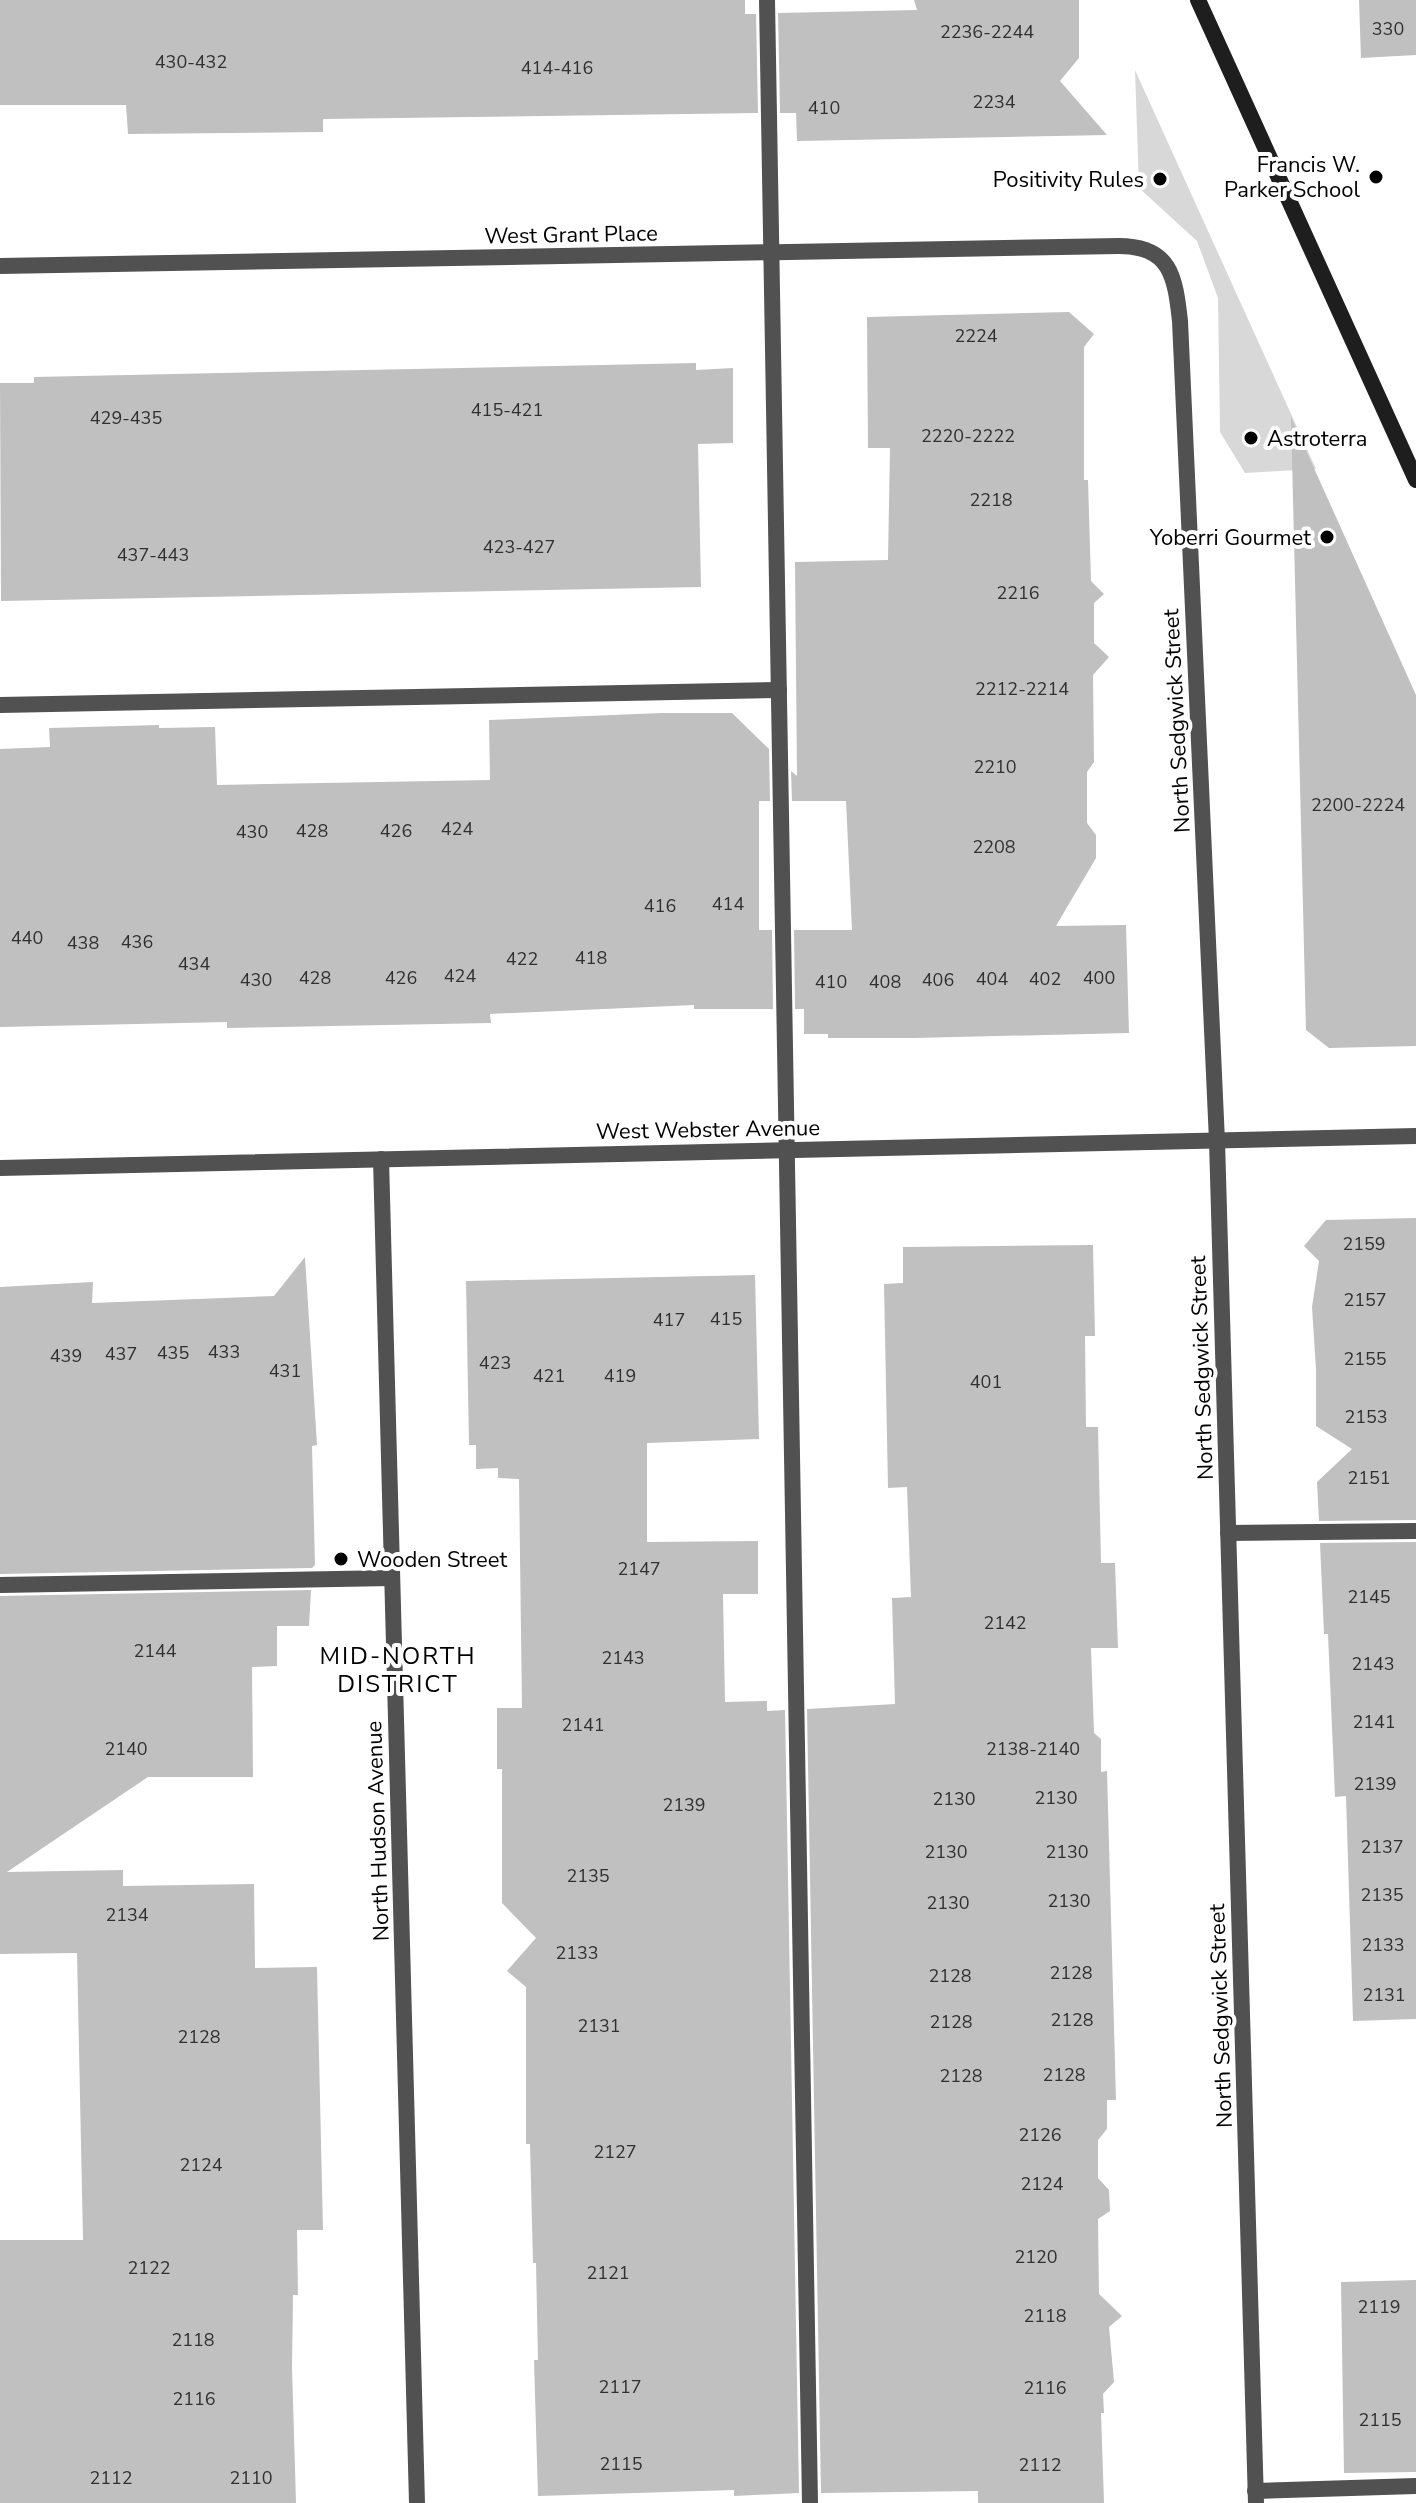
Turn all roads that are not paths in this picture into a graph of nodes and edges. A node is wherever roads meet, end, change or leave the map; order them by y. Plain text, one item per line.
1 (767, 0) edge
2 (1198, 0) edge
3 (1143, 246) joint
4 (772, 252) junction
5 (0, 266) edge
6 (1416, 480) edge
7 (779, 690) junction
8 (0, 705) edge
9 (1416, 1136) edge
10 (1217, 1141) junction
11 (787, 1150) junction
12 (381, 1159) junction
13 (0, 1168) edge
14 (1416, 1531) edge
15 (1228, 1533) junction
16 (392, 1578) junction
17 (0, 1585) edge
18 (1416, 2486) edge
19 (1255, 2497) edge
20 (417, 2503) edge
21 (810, 2503) edge

1 - 4 street
2 - 6 main road
3 - 4 street, West Grant Place
3 - 10 street, North Sedgwick Street
4 - 5 street, West Grant Place
4 - 7 street
7 - 8 street
7 - 11 street
9 - 10 street, West Webster Avenue
10 - 11 street, West Webster Avenue
10 - 15 street, North Sedgwick Street
11 - 12 street, West Webster Avenue
11 - 21 street
12 - 13 street, West Webster Avenue
12 - 16 street, North Hudson Avenue
14 - 15 street
15 - 19 street, North Sedgwick Street
16 - 17 street
16 - 20 street, North Hudson Avenue
18 - 19 street

